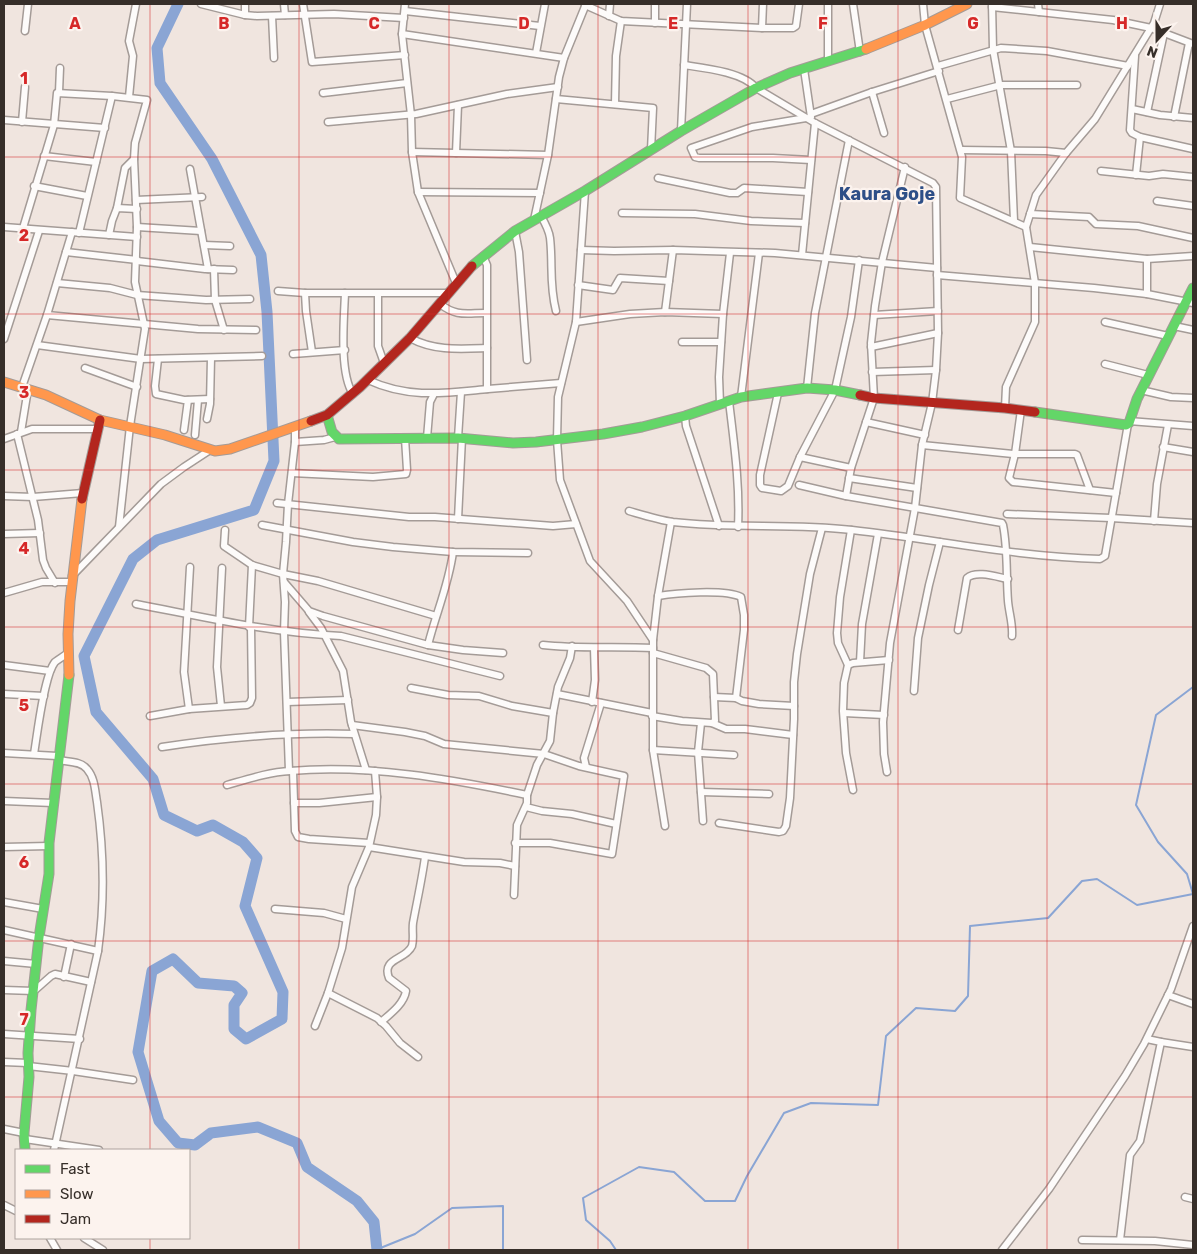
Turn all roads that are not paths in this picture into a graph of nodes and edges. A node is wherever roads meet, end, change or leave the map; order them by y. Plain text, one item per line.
1 (28, 4) edge
2 (136, 4) edge
3 (202, 4) edge
4 (245, 4) edge
5 (284, 4) edge
6 (303, 4) edge
7 (544, 4) edge
8 (585, 4) edge
9 (610, 4) edge
10 (655, 4) edge
11 (687, 4) edge
12 (763, 4) edge
13 (799, 4) edge
14 (828, 4) edge
15 (853, 4) edge
16 (923, 4) edge
17 (968, 4) edge
18 (1038, 4) edge
19 (1160, 4) edge
20 (992, 5) edge
21 (229, 7) edge
22 (405, 7) edge
23 (1039, 12) junction
24 (245, 15) junction
25 (285, 15) junction
26 (304, 15) junction
27 (272, 16) junction
28 (609, 16) junction
29 (404, 18) junction
30 (621, 21) junction
31 (655, 23) junction
32 (686, 24) junction
33 (925, 25) junction
34 (540, 26) junction
35 (762, 28) junction
36 (1151, 28) junction
37 (25, 30) dead end
38 (1164, 33) junction
39 (402, 34) junction
40 (1191, 44) edge
41 (993, 49) junction
42 (860, 52) junction
43 (536, 53) junction
44 (1135, 54) junction
45 (405, 55) junction
46 (274, 58) dead end
47 (564, 58) junction
48 (828, 61) junction
49 (684, 65) junction
50 (1128, 66) junction
51 (60, 68) dead end
52 (939, 68) junction
53 (804, 69) junction
54 (407, 83) junction
55 (1001, 85) junction
56 (1077, 85) dead end
57 (25, 87) dead end
58 (558, 87) junction
59 (756, 88) junction
60 (59, 92) junction
61 (872, 92) junction
62 (323, 94) dead end
63 (112, 96) junction
64 (130, 98) junction
65 (556, 99) junction
66 (947, 99) junction
67 (615, 104) junction
68 (458, 105) junction
69 (1132, 109) junction
70 (1146, 112) junction
71 (411, 115) junction
72 (1174, 117) junction
73 (1193, 118) edge
74 (811, 119) junction
75 (4, 120) edge
76 (22, 122) junction
77 (328, 122) dead end
78 (54, 125) junction
79 (105, 128) junction
80 (680, 131) junction
81 (884, 132) dead end
82 (1140, 137) junction
83 (849, 140) junction
84 (1193, 149) edge
85 (651, 150) junction
86 (961, 150) junction
87 (1011, 151) junction
88 (412, 152) junction
89 (456, 153) junction
90 (1066, 153) junction
91 (548, 155) junction
92 (44, 156) junction
93 (134, 159) junction
94 (811, 160) junction
95 (96, 162) junction
96 (905, 167) junction
97 (190, 169) dead end
98 (1101, 171) dead end
99 (1136, 175) junction
100 (1193, 177) edge
101 (658, 178) dead end
102 (34, 186) junction
103 (418, 192) junction
104 (585, 192) junction
105 (808, 192) junction
106 (540, 193) junction
107 (87, 196) junction
108 (198, 198) junction
109 (136, 200) junction
110 (1157, 201) dead end
111 (1193, 206) edge
112 (117, 208) junction
113 (137, 209) junction
114 (622, 213) dead end
115 (1030, 214) junction
116 (538, 218) junction
117 (1014, 221) junction
118 (805, 223) junction
119 (4, 227) edge
120 (1026, 227) junction
121 (23, 228) junction
122 (137, 228) junction
123 (39, 231) junction
124 (201, 231) junction
125 (515, 231) junction
126 (76, 233) junction
127 (109, 235) junction
128 (137, 238) junction
129 (1193, 238) edge
130 (204, 245) junction
131 (230, 246) dead end
132 (1030, 247) junction
133 (581, 250) junction
134 (673, 250) junction
135 (66, 252) junction
136 (730, 253) junction
137 (759, 253) junction
138 (802, 255) junction
139 (483, 256) junction
140 (1193, 256) edge
141 (827, 257) junction
142 (1147, 259) junction
143 (137, 260) junction
144 (859, 260) junction
145 (882, 262) junction
146 (937, 268) junction
147 (211, 269) junction
148 (233, 270) dead end
149 (937, 275) junction
150 (668, 281) junction
151 (57, 283) junction
152 (456, 283) junction
153 (1034, 283) junction
154 (578, 286) junction
155 (1193, 288) edge
156 (278, 291) dead end
157 (305, 293) junction
158 (449, 293) junction
159 (345, 294) junction
160 (378, 294) junction
161 (1148, 294) junction
162 (137, 295) junction
163 (215, 300) junction
164 (250, 300) dead end
165 (1191, 302) edge
166 (440, 304) junction
167 (556, 310) dead end
168 (938, 311) junction
169 (665, 312) junction
170 (486, 313) junction
171 (723, 314) junction
172 (47, 315) junction
173 (874, 315) junction
174 (576, 322) junction
175 (1105, 322) dead end
176 (144, 324) junction
177 (1174, 326) junction
178 (224, 330) junction
179 (256, 330) dead end
180 (1193, 330) edge
181 (938, 333) junction
182 (1168, 336) junction
183 (410, 338) junction
184 (4, 339) edge
185 (682, 342) dead end
186 (722, 342) junction
187 (37, 345) junction
188 (871, 347) junction
189 (486, 348) junction
190 (345, 350) junction
191 (312, 352) junction
192 (293, 354) dead end
193 (262, 356) dead end
194 (212, 358) junction
195 (141, 359) junction
196 (158, 359) junction
197 (527, 360) dead end
198 (384, 363) junction
199 (1105, 364) dead end
200 (85, 368) dead end
201 (936, 370) junction
202 (872, 372) junction
203 (1148, 375) junction
204 (368, 380) junction
205 (4, 382) edge
206 (561, 383) junction
207 (137, 387) junction
208 (25, 388) junction
209 (807, 388) junction
210 (487, 389) junction
211 (835, 390) junction
212 (1141, 390) junction
213 (461, 392) junction
214 (778, 393) junction
215 (353, 394) junction
216 (434, 394) junction
217 (741, 397) junction
218 (874, 398) junction
219 (1193, 398) edge
220 (210, 399) junction
221 (188, 400) junction
222 (198, 400) junction
223 (724, 403) junction
224 (932, 403) junction
225 (1005, 408) junction
226 (1021, 410) junction
227 (327, 415) junction
228 (685, 416) junction
229 (207, 419) dead end
230 (866, 422) junction
231 (1129, 422) junction
232 (99, 424) junction
233 (1168, 425) junction
234 (130, 426) junction
235 (296, 426) junction
236 (1193, 426) edge
237 (184, 430) dead end
238 (19, 433) junction
239 (195, 434) dead end
240 (925, 435) junction
241 (335, 438) junction
242 (405, 438) junction
243 (427, 438) junction
244 (460, 438) junction
245 (4, 440) edge
246 (556, 440) junction
247 (296, 442) junction
248 (922, 445) junction
249 (1163, 447) junction
250 (210, 450) junction
251 (1193, 452) edge
252 (1015, 454) junction
253 (800, 457) junction
254 (851, 468) junction
255 (292, 473) junction
256 (849, 478) junction
257 (799, 486) dead end
258 (917, 488) junction
259 (1090, 490) junction
260 (82, 493) junction
261 (1116, 493) junction
262 (4, 496) edge
263 (846, 496) junction
264 (33, 497) junction
265 (277, 503) dead end
266 (288, 504) junction
267 (915, 508) junction
268 (629, 511) dead end
269 (1007, 514) dead end
270 (1111, 518) junction
271 (458, 519) junction
272 (1154, 521) junction
273 (671, 522) junction
274 (576, 524) junction
275 (1193, 524) edge
276 (262, 525) dead end
277 (719, 526) junction
278 (119, 527) junction
279 (738, 527) junction
280 (822, 528) junction
281 (225, 530) dead end
282 (851, 530) junction
283 (287, 531) junction
284 (40, 533) junction
285 (4, 534) edge
286 (878, 534) junction
287 (910, 538) junction
288 (940, 542) junction
289 (453, 552) junction
290 (1007, 552) junction
291 (528, 553) dead end
292 (252, 565) junction
293 (190, 566) dead end
294 (222, 568) dead end
295 (282, 574) junction
296 (72, 579) junction
297 (1008, 579) junction
298 (55, 582) junction
299 (284, 582) junction
300 (4, 593) edge
301 (658, 596) junction
302 (136, 604) dead end
303 (309, 611) junction
304 (188, 614) junction
305 (436, 616) junction
306 (220, 621) junction
307 (250, 627) junction
308 (958, 630) dead end
309 (284, 632) junction
310 (325, 636) junction
311 (1012, 636) dead end
312 (653, 640) junction
313 (428, 645) junction
314 (543, 645) dead end
315 (572, 646) junction
316 (594, 648) junction
317 (653, 651) junction
318 (503, 653) dead end
319 (68, 654) junction
320 (889, 660) junction
321 (860, 662) junction
322 (4, 665) edge
323 (848, 665) junction
324 (50, 670) junction
325 (500, 676) dead end
326 (411, 688) dead end
327 (914, 691) dead end
328 (4, 694) edge
329 (557, 694) junction
330 (44, 696) junction
331 (714, 698) junction
332 (736, 698) junction
333 (348, 700) junction
334 (287, 702) junction
335 (592, 702) junction
336 (601, 704) junction
337 (221, 706) junction
338 (794, 706) junction
339 (189, 709) junction
340 (844, 713) junction
341 (553, 714) junction
342 (652, 715) junction
343 (884, 715) junction
344 (150, 716) dead end
345 (701, 723) junction
346 (712, 723) junction
347 (352, 725) junction
348 (287, 734) junction
349 (354, 734) junction
350 (794, 735) junction
351 (162, 747) dead end
352 (653, 750) junction
353 (698, 752) junction
354 (4, 753) edge
355 (34, 754) junction
356 (544, 754) junction
357 (734, 755) dead end
358 (58, 758) junction
359 (586, 767) junction
360 (366, 770) junction
361 (291, 771) junction
362 (375, 771) junction
363 (888, 772) dead end
364 (227, 785) dead end
365 (853, 790) dead end
366 (701, 792) junction
367 (527, 794) junction
368 (769, 794) dead end
369 (377, 797) junction
370 (4, 801) edge
371 (53, 803) junction
372 (294, 803) junction
373 (526, 807) junction
374 (703, 821) dead end
375 (719, 823) dead end
376 (616, 824) junction
377 (665, 826) dead end
378 (515, 843) junction
379 (369, 845) junction
380 (49, 846) junction
381 (4, 847) edge
382 (425, 857) junction
383 (515, 866) junction
384 (514, 895) dead end
385 (4, 902) edge
386 (43, 909) junction
387 (274, 909) dead end
388 (346, 919) junction
389 (1193, 926) edge
390 (4, 930) edge
391 (39, 937) junction
392 (71, 944) junction
393 (98, 951) junction
394 (4, 961) edge
395 (36, 964) junction
396 (64, 976) junction
397 (91, 982) junction
398 (4, 990) edge
399 (34, 991) junction
400 (328, 993) junction
401 (1168, 996) junction
402 (1193, 1004) edge
403 (381, 1022) junction
404 (315, 1026) dead end
405 (4, 1034) edge
406 (29, 1036) junction
407 (80, 1039) junction
408 (1147, 1039) junction
409 (1161, 1042) junction
410 (1193, 1047) edge
411 (418, 1057) dead end
412 (4, 1062) edge
413 (28, 1065) junction
414 (73, 1071) junction
415 (133, 1080) dead end
416 (4, 1129) edge
417 (25, 1136) junction
418 (55, 1147) edge
419 (25, 1149) edge
420 (84, 1149) edge
421 (1185, 1197) dead end
422 (1193, 1199) edge
423 (51, 1239) edge
424 (86, 1239) edge
425 (1082, 1240) dead end
426 (1120, 1240) junction
427 (1193, 1246) edge
428 (57, 1250) edge
429 (103, 1250) edge
430 (1002, 1250) edge

1 - 37 street
2 - 64 street
3 - 21 street
4 - 24 street
5 - 25 street
6 - 26 street
7 - 34 street
8 - 28 street
8 - 47 street
9 - 28 street
10 - 31 street
11 - 32 street
12 - 35 street
13 - 35 street
14 - 48 street
15 - 42 street
16 - 33 street
17 - 33 street
18 - 23 street
19 - 36 street
20 - 23 street
20 - 41 street
21 - 24 street
22 - 29 street
22 - 34 street
23 - 36 street
24 - 27 street
25 - 26 street
25 - 27 street
26 - 29 street
26 - 45 street
27 - 46 street
28 - 30 street
29 - 39 street
30 - 31 street
30 - 67 street
31 - 32 street
32 - 35 street
32 - 49 street
33 - 42 street
33 - 52 street
34 - 43 street
36 - 38 street
36 - 44 street
38 - 40 street
38 - 70 street
39 - 43 street
39 - 45 street
40 - 72 street
41 - 50 street
41 - 52 street
41 - 55 street
42 - 48 street
43 - 47 street
44 - 50 street
44 - 69 street
45 - 54 street
47 - 58 street
48 - 53 street
49 - 59 street
49 - 80 street
50 - 90 street
51 - 60 street
52 - 61 street
52 - 66 street
53 - 59 street
53 - 74 street
54 - 62 street
54 - 71 street
55 - 56 street
55 - 66 street
55 - 87 street
57 - 76 street
58 - 65 street
58 - 68 street
59 - 74 street
59 - 80 street
60 - 63 street
60 - 78 street
61 - 74 street
61 - 81 street
63 - 64 street
63 - 79 street
64 - 93 street
65 - 67 street
65 - 91 street
66 - 86 street
67 - 85 street
68 - 71 street
68 - 89 street
69 - 70 street
69 - 82 street
70 - 72 street
71 - 77 street
71 - 88 street
72 - 73 street
74 - 83 street
74 - 94 street
74 - 94 street
75 - 76 street
76 - 78 street
78 - 79 street
78 - 92 street
79 - 95 street
80 - 85 street
82 - 84 street
82 - 99 street
83 - 96 street
83 - 141 street
85 - 104 street
86 - 87 street
86 - 117 street
87 - 90 street
87 - 117 street
88 - 89 street
88 - 103 street
89 - 91 street
90 - 115 street
91 - 106 street
92 - 95 street
92 - 102 street
93 - 109 street
93 - 112 street
94 - 105 street
95 - 107 street
96 - 145 street
96 - 146 street
97 - 108 street
98 - 99 street
99 - 100 street
101 - 105 street
102 - 107 street
102 - 121 street
103 - 106 street
103 - 152 street
104 - 116 street
104 - 133 street
105 - 118 street
106 - 116 street
107 - 126 street
108 - 109 street
108 - 124 street
109 - 113 street
110 - 111 street
112 - 113 street
112 - 127 street
113 - 122 street
114 - 118 street
115 - 120 street
115 - 129 street
116 - 125 street
116 - 167 street
117 - 120 street
118 - 138 street
119 - 121 street
120 - 132 street
121 - 123 street
122 - 124 street
122 - 128 street
123 - 126 street
123 - 184 street
124 - 130 street
125 - 139 street
125 - 197 street
126 - 127 street
126 - 135 street
127 - 128 street
128 - 143 street
130 - 131 street
130 - 147 street
132 - 142 street
132 - 153 street
133 - 134 street
133 - 154 street
134 - 136 street
134 - 150 street
135 - 143 street
135 - 151 street
136 - 137 street
136 - 171 street
137 - 138 street
137 - 217 street
138 - 141 street
139 - 152 street
139 - 170 street
140 - 142 street
141 - 144 street
141 - 209 street
142 - 161 street
143 - 147 street
143 - 162 street
144 - 145 street
144 - 211 street
145 - 146 street
145 - 173 street
146 - 149 street
147 - 148 street
147 - 163 street
149 - 153 street
149 - 168 street
150 - 154 street
150 - 169 street
151 - 162 street
151 - 172 street
152 - 158 street
153 - 161 street
153 - 225 street
154 - 174 street
155 - 165 street
156 - 157 street
157 - 159 street
157 - 191 street
158 - 160 street
158 - 166 street
159 - 160 street
159 - 190 street
160 - 198 street
161 - 165 street
162 - 163 street
162 - 176 street
163 - 164 street
163 - 178 street
165 - 177 street
166 - 170 street
166 - 183 street
168 - 173 street
168 - 181 street
169 - 171 street
169 - 174 street
170 - 189 street
171 - 186 street
172 - 176 street
172 - 187 street
173 - 188 street
174 - 206 street
175 - 182 street
176 - 178 street
176 - 195 street
177 - 180 street
177 - 182 street
178 - 179 street
181 - 188 street
181 - 201 street
182 - 203 street
183 - 189 street
183 - 198 street
185 - 186 street
186 - 223 street
187 - 195 street
187 - 208 street
188 - 202 street
189 - 210 street
190 - 191 street
190 - 215 street
191 - 192 street
193 - 194 street
194 - 196 street
194 - 220 street
195 - 196 street
195 - 207 street
196 - 221 street
198 - 204 street
199 - 203 street
200 - 207 street
201 - 202 street
201 - 224 street
202 - 218 street
203 - 212 street
204 - 215 street
204 - 216 street
205 - 208 street
206 - 210 street
206 - 246 street
207 - 234 street
208 - 232 street
208 - 238 street
209 - 211 street
209 - 214 street
210 - 213 street
211 - 218 street
211 - 253 street
212 - 219 street
212 - 231 street
213 - 216 street
213 - 244 street
214 - 217 street
214 - 253 street
215 - 227 street
216 - 243 street
217 - 223 street
218 - 224 street
218 - 230 street
220 - 222 street
220 - 229 street
221 - 222 street
221 - 237 street
222 - 239 street
223 - 228 street
223 - 279 street
224 - 225 street
224 - 240 street
225 - 226 street
226 - 231 street
226 - 252 street
227 - 235 street
227 - 241 street
228 - 246 street
228 - 277 street
230 - 240 street
230 - 254 street
231 - 233 street
231 - 261 street
232 - 234 street
232 - 238 street
232 - 260 street
233 - 236 street
233 - 249 street
234 - 250 street
234 - 278 street
235 - 247 street
235 - 250 street
238 - 245 street
238 - 264 street
240 - 248 street
241 - 242 street
241 - 247 street
242 - 243 street
242 - 255 street
243 - 244 street
244 - 246 street
244 - 271 street
246 - 274 street
247 - 255 street
248 - 252 street
248 - 258 street
249 - 251 street
249 - 272 street
250 - 278 street
252 - 259 street
252 - 259 street
253 - 254 street
254 - 256 street
255 - 266 street
256 - 258 street
256 - 263 street
257 - 263 street
258 - 267 street
259 - 261 street
260 - 264 street
260 - 296 street
261 - 270 street
262 - 264 street
263 - 267 street
264 - 284 street
265 - 266 street
266 - 271 street
266 - 283 street
267 - 287 street
267 - 290 street
268 - 273 street
269 - 270 street
270 - 272 street
270 - 290 street
271 - 274 street
272 - 275 street
273 - 277 street
273 - 301 street
274 - 312 street
276 - 283 street
277 - 279 street
278 - 296 street
279 - 280 street
280 - 282 street
280 - 338 street
281 - 292 street
282 - 286 street
282 - 323 street
283 - 289 street
283 - 295 street
284 - 285 street
284 - 298 street
286 - 287 street
286 - 321 street
287 - 288 street
287 - 320 street
288 - 290 street
288 - 327 street
289 - 291 street
289 - 305 street
290 - 297 street
292 - 295 street
292 - 307 street
293 - 304 street
294 - 306 street
295 - 299 street
295 - 305 street
296 - 298 street
296 - 319 street
297 - 308 street
297 - 311 street
298 - 300 street
299 - 303 street
299 - 309 street
301 - 312 street
301 - 332 street
302 - 304 street
303 - 310 street
303 - 313 street
304 - 306 street
304 - 339 street
305 - 313 street
306 - 307 street
306 - 337 street
307 - 309 street
307 - 337 street
309 - 310 street
309 - 334 street
310 - 325 street
310 - 333 street
312 - 317 street
313 - 318 street
314 - 315 street
315 - 316 street
315 - 329 street
316 - 317 street
316 - 335 street
317 - 331 street
317 - 342 street
319 - 324 street
319 - 358 street
320 - 321 street
320 - 343 street
321 - 323 street
322 - 324 street
323 - 340 street
324 - 330 street
326 - 341 street
328 - 330 street
329 - 335 street
329 - 341 street
330 - 355 street
331 - 332 street
331 - 346 street
332 - 338 street
333 - 334 street
333 - 347 street
334 - 348 street
335 - 336 street
336 - 342 street
336 - 359 street
337 - 339 street
338 - 350 street
339 - 344 street
340 - 343 street
340 - 365 street
341 - 356 street
342 - 345 street
342 - 352 street
343 - 363 street
345 - 346 street
345 - 353 street
346 - 350 street
347 - 349 street
347 - 356 street
348 - 349 street
348 - 351 street
348 - 361 street
349 - 360 street
350 - 375 street
352 - 353 street
352 - 377 street
353 - 357 street
353 - 366 street
354 - 355 street
355 - 358 street
356 - 359 street
356 - 367 street
358 - 371 street
358 - 393 street
359 - 376 street
360 - 361 street
360 - 362 street
361 - 364 street
361 - 372 street
362 - 367 street
362 - 369 street
366 - 368 street
366 - 374 street
367 - 373 street
369 - 372 street
369 - 379 street
370 - 371 street
371 - 380 street
372 - 379 street
373 - 376 street
373 - 378 street
376 - 378 street
378 - 383 street
379 - 382 street
379 - 388 street
380 - 381 street
380 - 386 street
382 - 383 street
382 - 403 street
383 - 384 street
385 - 386 street
386 - 391 street
387 - 388 street
388 - 400 street
389 - 401 street
390 - 391 street
391 - 392 street
391 - 395 street
392 - 393 street
392 - 396 street
393 - 397 street
394 - 395 street
395 - 399 street
396 - 397 street
396 - 399 street
397 - 407 street
398 - 399 street
399 - 406 street
400 - 403 street
400 - 404 street
401 - 402 street
401 - 408 street
403 - 411 street
405 - 406 street
406 - 407 street
406 - 413 street
407 - 414 street
408 - 409 street
408 - 430 street
409 - 410 street
409 - 426 street
412 - 413 street
413 - 414 street
413 - 417 street
414 - 415 street
414 - 418 street
416 - 417 street
417 - 418 street
417 - 419 street
418 - 420 street
421 - 422 street
423 - 428 street
424 - 429 street
425 - 426 street
426 - 427 street

